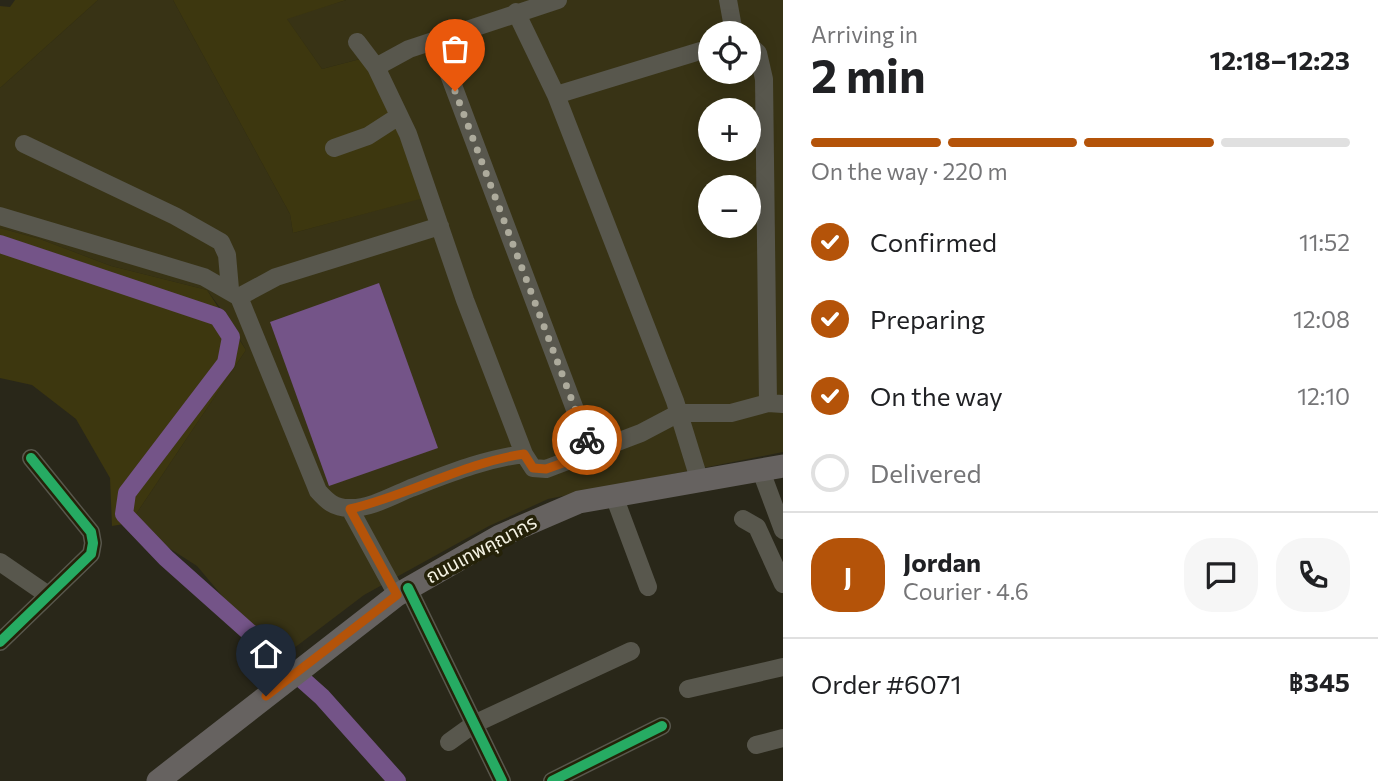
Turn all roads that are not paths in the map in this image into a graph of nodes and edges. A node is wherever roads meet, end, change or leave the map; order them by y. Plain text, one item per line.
1 (558, 0) edge
2 (728, 0) edge
3 (516, 12) junction
4 (732, 21) edge
5 (436, 40) junction
6 (358, 41) dead end
7 (698, 52) edge
8 (761, 66) edge
9 (376, 67) junction
10 (556, 95) junction
11 (399, 116) junction
12 (24, 144) dead end
13 (334, 148) dead end
14 (0, 216) edge
15 (440, 226) junction
16 (234, 293) junction
17 (779, 403) edge
18 (678, 413) junction
19 (591, 453) junction
20 (524, 454) junction
21 (32, 458) dead end
22 (772, 468) edge
23 (700, 482) junction
24 (614, 496) junction
25 (350, 509) junction
26 (743, 519) dead end
27 (783, 528) edge
28 (0, 562) edge
29 (783, 584) edge
30 (648, 587) dead end
31 (402, 592) junction
32 (48, 595) junction
33 (0, 642) edge
34 (631, 651) dead end
35 (783, 667) edge
36 (688, 689) dead end
37 (474, 724) junction
38 (662, 726) dead end
39 (783, 738) edge
40 (449, 742) dead end
41 (756, 745) dead end
42 (158, 781) edge
43 (502, 781) edge
44 (551, 781) edge

1 - 3 street
2 - 4 street
3 - 5 street
3 - 10 street
5 - 9 street
5 - 19 street
6 - 9 street
7 - 10 street
8 - 17 street
9 - 11 street
10 - 18 street
11 - 13 street
11 - 15 street
12 - 16 street
14 - 16 street
15 - 16 street
15 - 20 street
16 - 25 street
17 - 18 street
18 - 19 street
18 - 23 street
19 - 20 street
20 - 25 street
21 - 32 street
22 - 23 main road, ถนนเทพคุณากร
22 - 27 street
23 - 24 main road, ถนนเทพคุณากร
24 - 30 street
24 - 31 main road, ถนนเทพคุณากร
25 - 31 street
26 - 29 street
28 - 32 street
31 - 37 street
31 - 42 main road, ถนนเทพคุณากร
32 - 33 street
34 - 37 street
35 - 36 street
37 - 40 street
37 - 43 street
38 - 44 street
39 - 41 street

